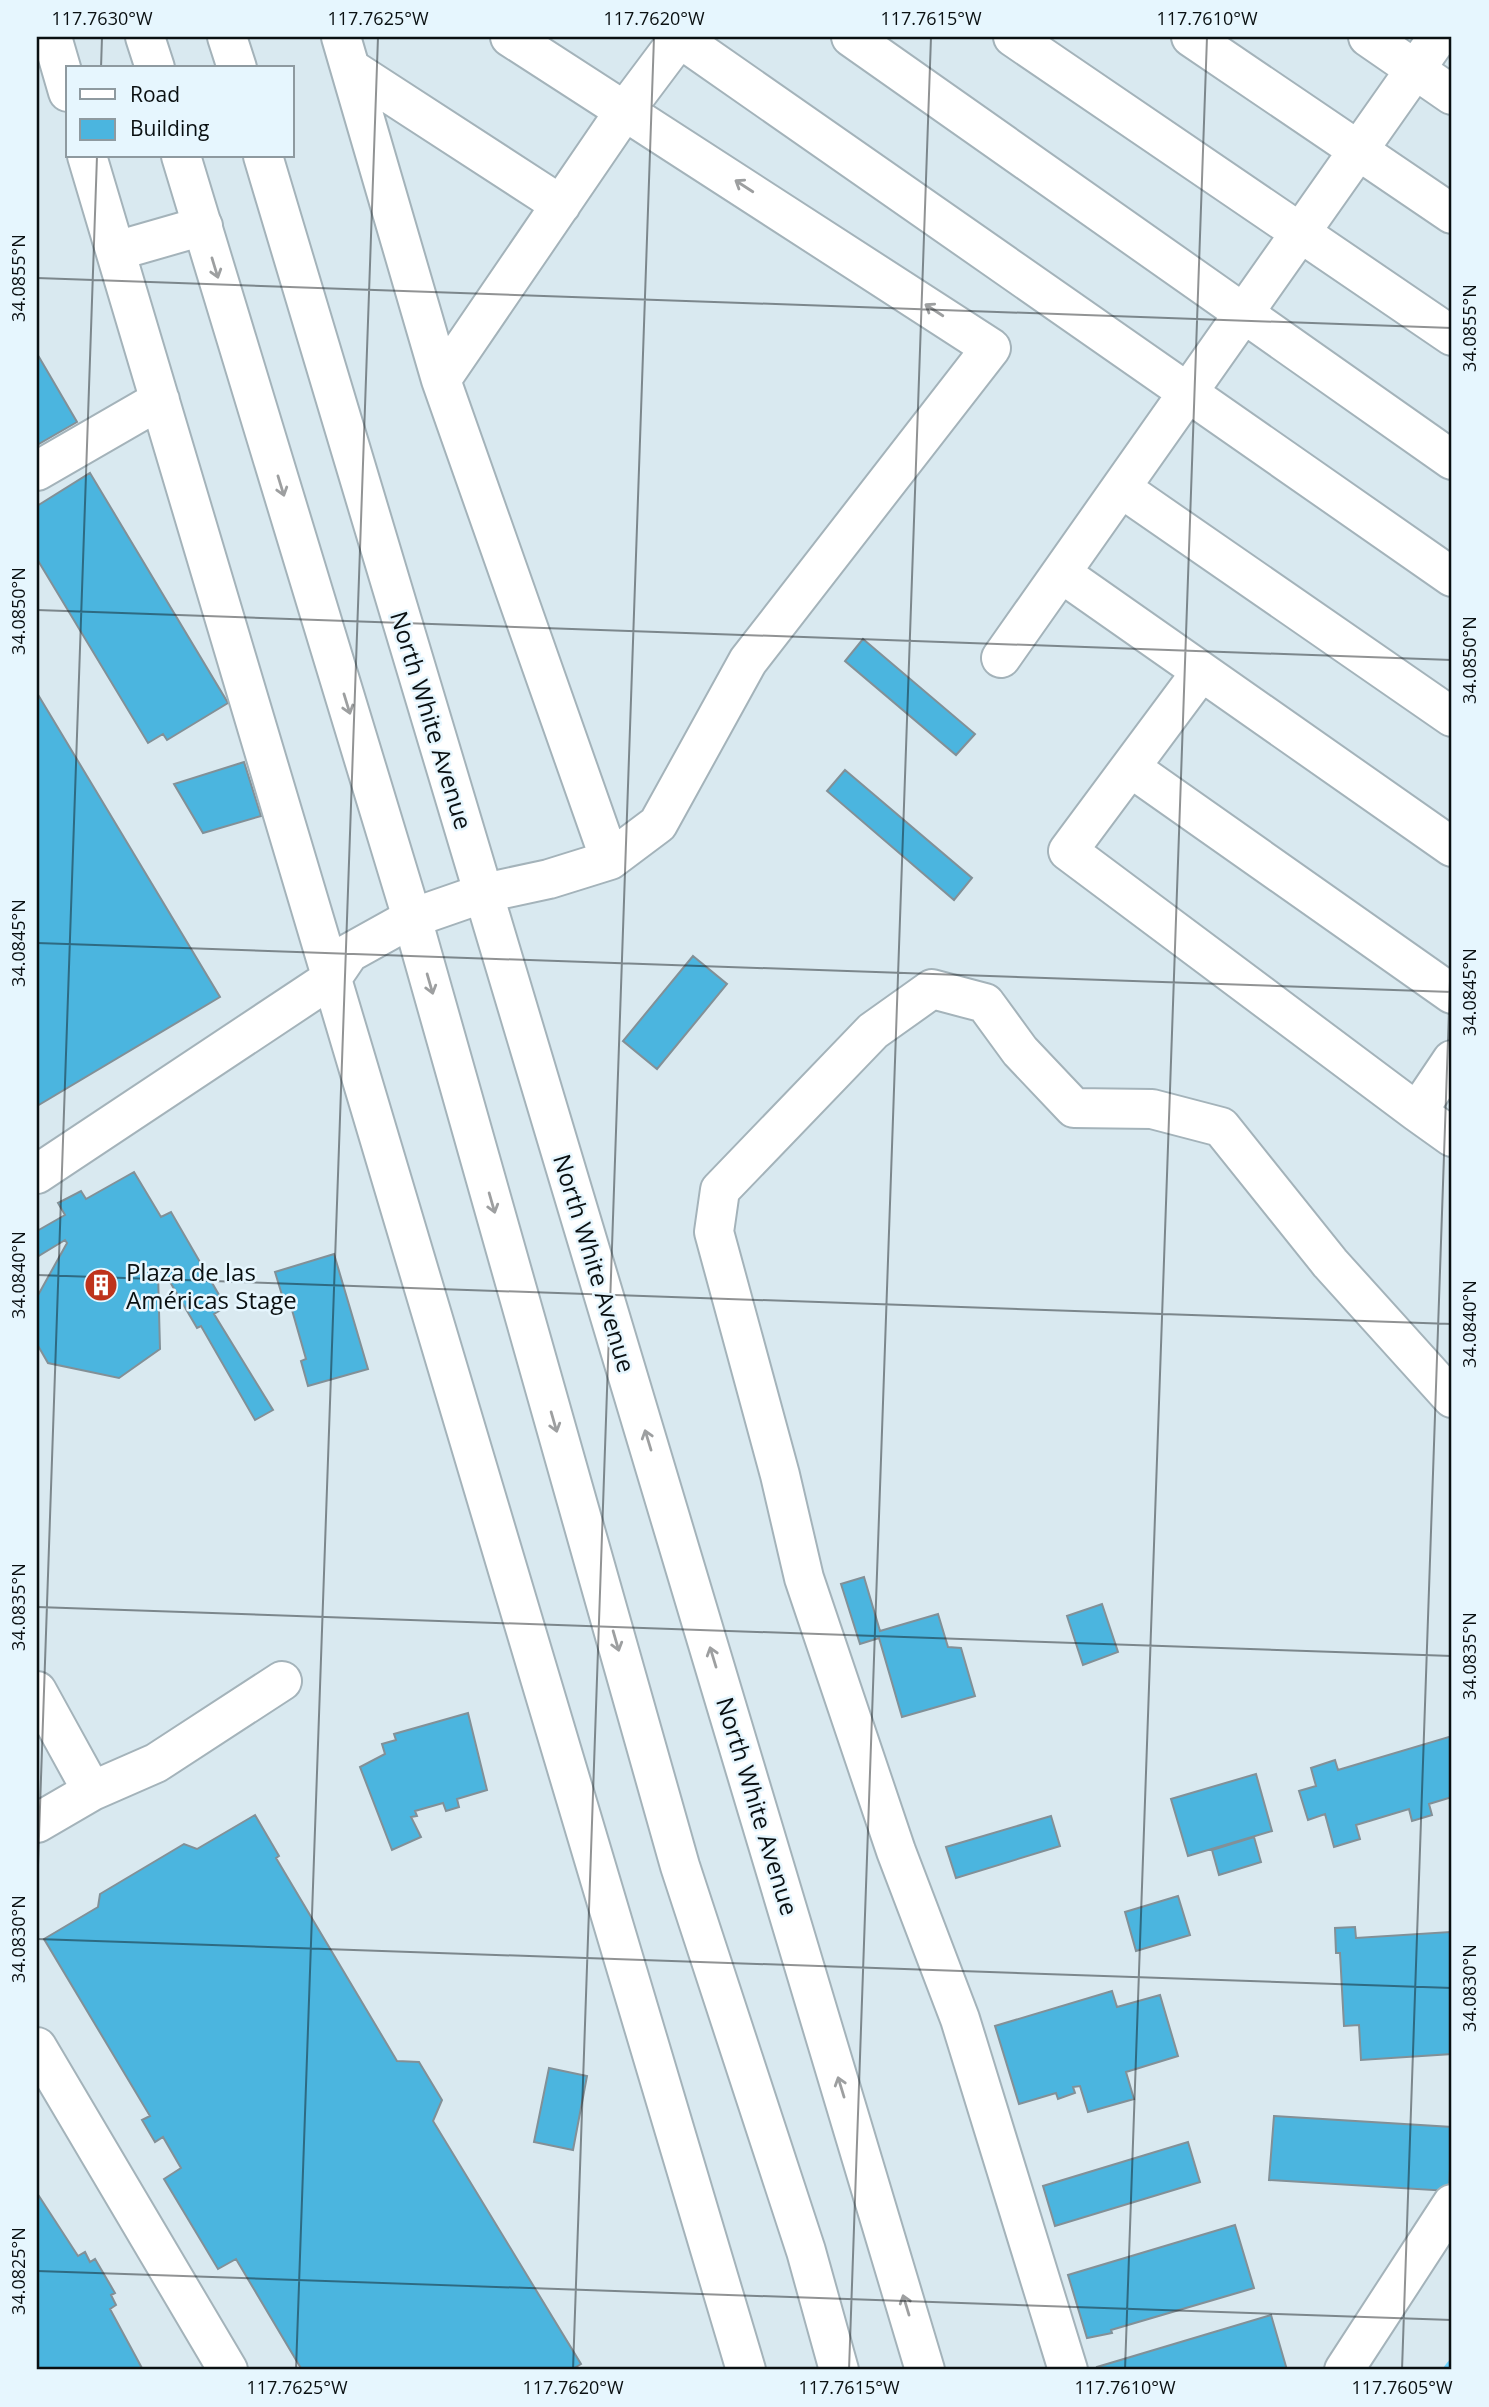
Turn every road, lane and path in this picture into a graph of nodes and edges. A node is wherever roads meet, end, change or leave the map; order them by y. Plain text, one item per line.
1 (52, 37) edge
2 (145, 37) edge
3 (228, 37) edge
4 (510, 37) edge
5 (679, 37) edge
6 (851, 37) edge
7 (1013, 37) edge
8 (1191, 37) edge
9 (1368, 37) edge
10 (1438, 37) edge
11 (345, 52) edge
12 (154, 66) edge
13 (236, 66) edge
14 (1415, 69) junction
15 (66, 85) edge
16 (1452, 95) edge
17 (626, 109) junction
18 (1359, 150) junction
19 (88, 158) edge
20 (182, 158) edge
21 (264, 158) edge
22 (561, 205) junction
23 (1452, 214) edge
24 (203, 226) junction
25 (1301, 232) junction
26 (116, 251) junction
27 (1242, 315) junction
28 (1452, 336) edge
29 (441, 380) junction
30 (1188, 392) junction
31 (160, 400) junction
32 (1452, 460) edge
33 (37, 471) edge
34 (1121, 488) junction
35 (1061, 573) junction
36 (1452, 577) edge
37 (1001, 658) dead end
38 (1201, 672) junction
39 (1452, 718) edge
40 (1130, 768) junction
41 (1452, 847) edge
42 (610, 860) junction
43 (484, 893) junction
44 (412, 918) junction
45 (340, 966) junction
46 (1452, 995) edge
47 (1452, 1060) edge
48 (1417, 1112) junction
49 (1452, 1137) edge
50 (37, 1174) edge
51 (1452, 1398) edge
52 (282, 1681) dead end
53 (37, 1691) edge
54 (92, 1791) junction
55 (37, 1823) edge
56 (37, 2047) edge
57 (1452, 2204) edge
58 (228, 2370) edge
59 (746, 2370) edge
60 (839, 2370) edge
61 (925, 2370) edge
62 (1068, 2370) edge
63 (1344, 2370) edge

1 - 15 main road
2 - 12 main road
3 - 13 main road
4 - 17 main road
5 - 17 main road
5 - 30 main road
6 - 27 main road
7 - 25 main road
8 - 18 main road
9 - 14 main road
10 - 14 main road
11 - 22 main road
11 - 29 main road
14 - 16 main road
14 - 18 main road
17 - 22 main road
42 -> 17 main road
18 - 23 main road
18 - 25 main road
19 - 26 main road
20 - 24 main road
21 - 43 main road, North White Avenue
22 - 29 main road
24 - 26 main road
24 -> 44 main road
25 - 27 main road
25 - 28 main road
26 - 31 main road
27 - 30 main road
27 - 32 main road
29 - 42 main road
30 - 34 main road
30 - 36 main road
31 - 33 main road
31 - 45 main road
34 - 35 main road
34 - 39 main road
35 - 37 main road
35 - 38 main road
38 - 40 main road
38 - 41 main road
40 - 46 main road
40 - 48 main road
42 - 43 main road
43 - 44 main road
61 -> 43 main road, North White Avenue
44 - 45 main road
44 -> 60 main road
45 - 50 main road
45 - 59 main road
47 - 48 main road
48 - 49 main road
51 - 62 main road
52 - 54 main road
53 - 54 main road
54 - 55 main road
56 - 58 main road
57 - 63 main road

